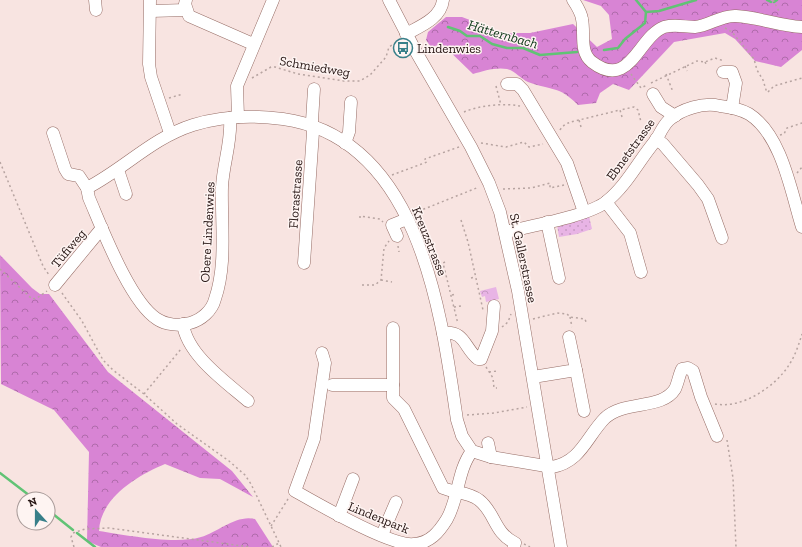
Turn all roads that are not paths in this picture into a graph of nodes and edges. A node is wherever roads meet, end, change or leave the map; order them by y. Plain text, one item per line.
1 (273, 0) edge
2 (389, 0) edge
3 (443, 0) edge
4 (573, 0) edge
5 (186, 5) edge
6 (151, 6) edge
7 (802, 27) edge
8 (403, 37) junction
9 (253, 44) junction
10 (728, 72) road end
11 (313, 81) road end
12 (501, 85) road end
13 (652, 89) road end
14 (351, 102) dead end
15 (732, 108) junction
16 (675, 116) junction
17 (234, 117) junction
18 (312, 126) junction
19 (170, 133) junction
20 (54, 134) dead end
21 (656, 139) junction
22 (345, 143) junction
23 (118, 170) junction
24 (87, 188) junction
25 (126, 194) dead end
26 (606, 202) junction
27 (584, 212) junction
28 (406, 217) junction
29 (547, 222) junction
30 (802, 227) edge
31 (102, 228) junction
32 (506, 232) junction
33 (395, 236) road end
34 (722, 238) dead end
35 (304, 263) dead end
36 (641, 272) dead end
37 (559, 278) dead end
38 (55, 285) road end
39 (494, 306) dead end
40 (183, 324) junction
41 (393, 328) dead end
42 (443, 333) junction
43 (569, 337) dead end
44 (322, 353) dead end
45 (576, 370) junction
46 (533, 377) junction
47 (332, 385) dead end
48 (393, 385) junction
49 (248, 401) dead end
50 (584, 411) dead end
51 (717, 436) road end
52 (488, 443) dead end
53 (472, 451) junction
54 (491, 457) junction
55 (547, 466) junction
56 (353, 479) dead end
57 (457, 492) junction
58 (396, 502) dead end
59 (339, 516) junction
60 (382, 535) junction
61 (427, 544) edge
62 (514, 547) edge
63 (561, 547) edge

1 - 9 street
2 - 8 street, St. Gallerstrasse
3 - 8 street
4 - 7 street
5 - 6 street
5 - 9 street
6 - 19 street
8 - 32 street, St. Gallerstrasse
9 - 17 street, Obere Lindenwies
10 - 15 street
11 - 18 street, Florastrasse
12 - 27 street
13 - 16 street
14 - 22 street
15 - 16 street, Ebnetstrasse
15 - 30 street, Ebnetstrasse
16 - 21 street, Ebnetstrasse
17 - 18 street, Kreuzstrasse
17 - 19 street, Kreuzstrasse
17 - 40 street, Obere Lindenwies
18 - 22 street, Kreuzstrasse
18 - 35 street, Florastrasse
19 - 23 street, Kreuzstrasse
20 - 24 street, Obere Lindenwies
21 - 26 street, Ebnetstrasse
21 - 34 street
22 - 28 street, Kreuzstrasse
23 - 24 street, Kreuzstrasse
23 - 25 street
24 - 31 street, Obere Lindenwies
26 - 27 street, Ebnetstrasse
26 - 36 street
27 - 29 street, Ebnetstrasse
28 - 33 street
28 - 42 street, Kreuzstrasse
29 - 32 street, Ebnetstrasse
29 - 37 street
31 - 38 street, Tüfiweg
31 - 40 street, Obere Lindenwies
32 - 46 street, St. Gallerstrasse
39 - 42 street
40 - 49 street
41 - 48 street
42 - 53 street, Kreuzstrasse
43 - 45 street
44 - 59 street, Lindenpark
45 - 46 street
45 - 50 street
46 - 55 street, St. Gallerstrasse
47 - 48 street
48 - 57 street
51 - 55 street
52 - 54 street
53 - 54 street
53 - 57 street, Lindenpark
54 - 55 street
55 - 63 street, St. Gallerstrasse
56 - 59 street
57 - 61 street, Lindenpark
57 - 62 street
58 - 60 street
59 - 60 street, Lindenpark
60 - 61 street, Lindenpark

